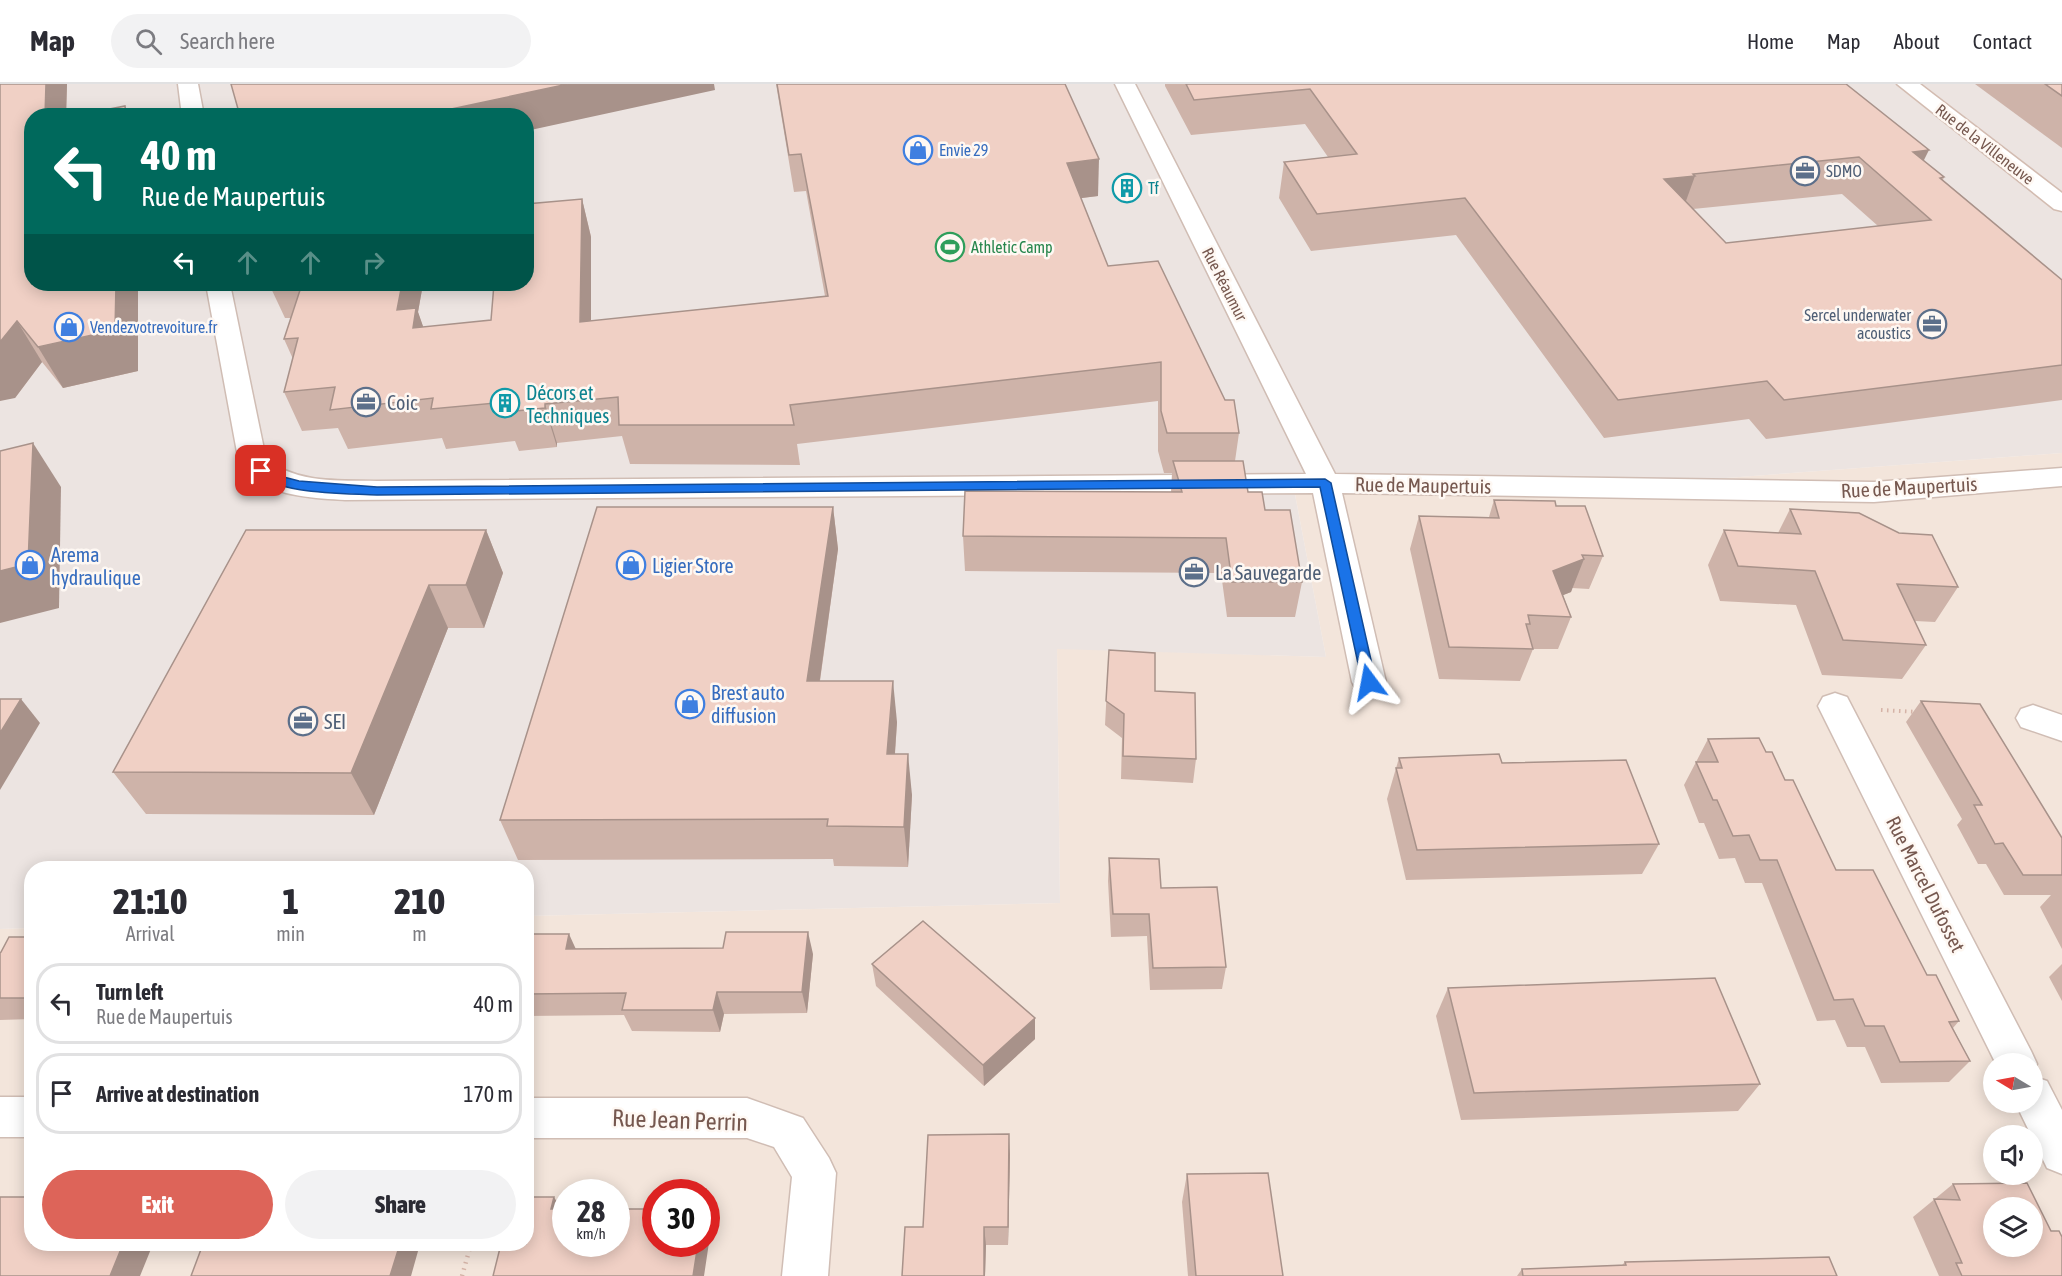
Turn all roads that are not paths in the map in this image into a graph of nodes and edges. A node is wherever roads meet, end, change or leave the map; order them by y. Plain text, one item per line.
1 (188, 84) edge
2 (1125, 84) edge
3 (1907, 84) edge
4 (192, 108) edge
5 (2062, 204) edge
6 (219, 291) edge
7 (2062, 477) edge
8 (1325, 483) junction
9 (1369, 682) dead end
10 (1835, 706) road end
11 (2011, 1053) edge
12 (2041, 1113) edge
13 (0, 1117) edge
14 (24, 1117) edge
15 (534, 1118) edge
16 (2062, 1153) edge
17 (805, 1276) edge

1 - 4 street
2 - 8 street, Rue Réaumur
3 - 5 street, Rue de la Villeneuve
6 - 8 street, Rue de Maupertuis
7 - 8 street, Rue de Maupertuis
8 - 9 street, Rue Réaumur
10 - 11 street, Rue Marcel Dufosset
12 - 16 street
13 - 14 street
15 - 17 street, Rue Jean Perrin

